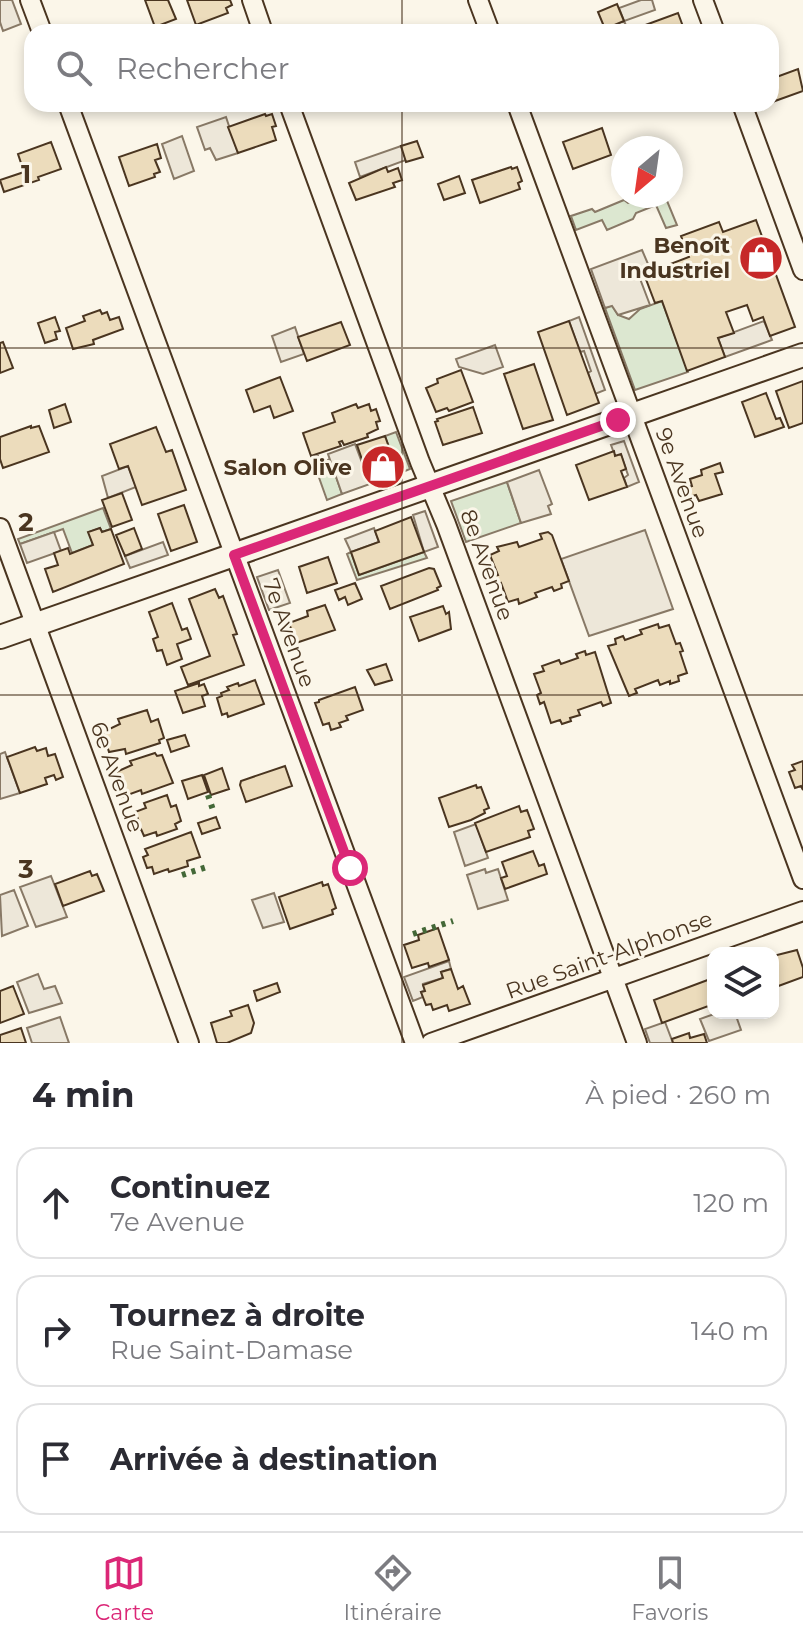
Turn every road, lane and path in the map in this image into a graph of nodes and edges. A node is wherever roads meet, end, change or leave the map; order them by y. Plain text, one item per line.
1 (30, 0) edge
2 (252, 0) edge
3 (478, 0) edge
4 (703, 0) edge
5 (39, 24) edge
6 (260, 24) edge
7 (487, 24) edge
8 (712, 24) edge
9 (71, 112) edge
10 (292, 112) edge
11 (520, 112) edge
12 (745, 112) edge
13 (803, 270) edge
14 (803, 355) edge
15 (631, 415) junction
16 (431, 486) junction
17 (0, 528) edge
18 (234, 555) junction
19 (35, 625) junction
20 (0, 637) edge
21 (803, 879) edge
22 (803, 911) edge
23 (613, 980) junction
24 (189, 1043) edge
25 (415, 1043) edge
26 (431, 1043) edge
27 (637, 1043) edge

1 - 5 street
2 - 6 street
3 - 7 street
4 - 8 street
9 - 18 street, 7e Avenue
10 - 16 street, 8e Avenue
11 - 15 street, 9e Avenue
12 - 13 street
14 - 15 street
15 - 16 street
15 - 21 street, 9e Avenue
16 - 18 street
16 - 23 street, 8e Avenue
17 - 19 street, 6e Avenue
18 - 19 street
18 - 25 street, 7e Avenue
19 - 20 street
19 - 24 street, 6e Avenue
22 - 23 street, Rue Saint-Alphonse
23 - 26 street, Rue Saint-Alphonse
23 - 27 street, 8e Avenue

